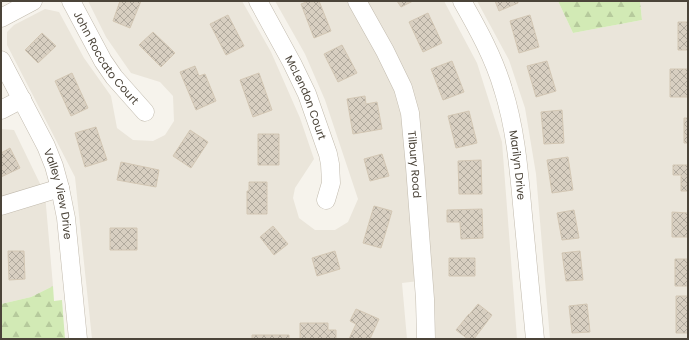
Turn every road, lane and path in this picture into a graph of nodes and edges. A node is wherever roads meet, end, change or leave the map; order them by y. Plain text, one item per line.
1 (33, 1) edge
2 (71, 1) edge
3 (258, 1) edge
4 (357, 1) edge
5 (462, 1) edge
6 (1, 18) edge
7 (1, 60) edge
8 (22, 99) junction
9 (1, 110) edge
10 (145, 112) dead end
11 (60, 188) junction
12 (326, 200) dead end
13 (1, 206) edge
14 (78, 339) edge
15 (426, 339) edge
16 (535, 339) edge

1 - 6 street
2 - 10 street, John Roccato Court
3 - 12 street, McLendon Court
4 - 15 street, Tilbury Road
5 - 16 street, Marilyn Drive
7 - 8 street, Valley View Drive
8 - 9 street
8 - 11 street, Valley View Drive
11 - 13 street
11 - 14 street, Valley View Drive

